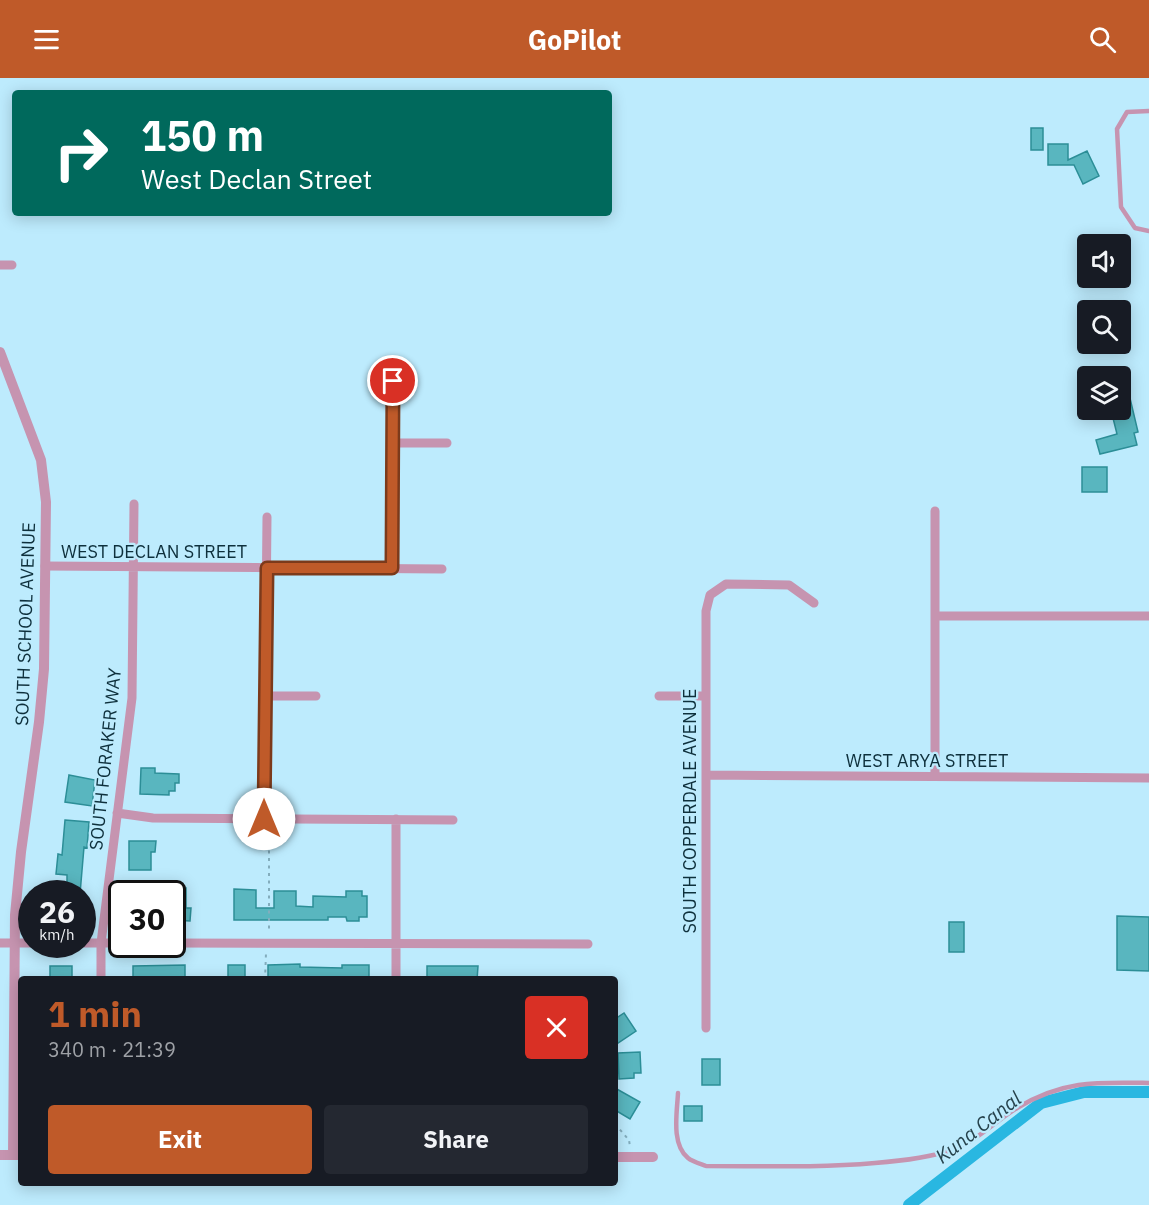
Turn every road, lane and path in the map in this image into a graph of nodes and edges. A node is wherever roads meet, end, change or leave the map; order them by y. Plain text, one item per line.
1 (1149, 111) edge
2 (1149, 231) edge
3 (0, 265) edge
4 (12, 265) dead end
5 (0, 352) edge
6 (393, 381) dead end
7 (393, 443) junction
8 (447, 443) dead end
9 (134, 504) dead end
10 (935, 511) dead end
11 (267, 516) dead end
12 (45, 566) junction
13 (134, 567) junction
14 (267, 568) junction
15 (392, 568) junction
16 (442, 569) dead end
17 (814, 603) dead end
18 (936, 616) junction
19 (1149, 616) edge
20 (265, 696) junction
21 (316, 696) dead end
22 (658, 696) dead end
23 (706, 696) junction
24 (706, 775) junction
25 (935, 776) junction
26 (1149, 778) edge
27 (117, 813) junction
28 (264, 819) junction
29 (396, 819) junction
30 (453, 820) dead end
31 (269, 828) dead end
32 (0, 943) edge
33 (14, 943) junction
34 (18, 943) edge
35 (96, 943) edge
36 (101, 943) junction
37 (108, 943) edge
38 (186, 943) edge
39 (269, 943) junction
40 (396, 944) junction
41 (588, 944) dead end
42 (101, 976) edge
43 (266, 976) edge
44 (396, 976) edge
45 (706, 1028) dead end
46 (1149, 1083) edge
47 (678, 1093) dead end
48 (618, 1127) edge
49 (630, 1147) dead end
50 (0, 1155) edge
51 (17, 1155) edge
52 (618, 1157) edge
53 (653, 1157) dead end

1 - 2 lane
3 - 4 street
5 - 12 street, SOUTH SCHOOL AVENUE
6 - 7 street
7 - 8 street
7 - 15 street
9 - 13 street, SOUTH FORAKER WAY
10 - 18 street
11 - 14 street
12 - 13 street, WEST DECLAN STREET
12 - 33 street, SOUTH SCHOOL AVENUE
13 - 14 street, WEST DECLAN STREET
13 - 27 street, SOUTH FORAKER WAY
14 - 15 street, WEST DECLAN STREET
14 - 20 street
15 - 16 street, WEST DECLAN STREET
17 - 23 street, SOUTH COPPERDALE AVENUE
18 - 19 street
18 - 25 street
20 - 21 street
20 - 28 street
22 - 23 street
23 - 24 street, SOUTH COPPERDALE AVENUE
24 - 25 street, WEST ARYA STREET
24 - 45 street, SOUTH COPPERDALE AVENUE
25 - 26 street, WEST ARYA STREET
27 - 28 street
27 - 36 street, SOUTH FORAKER WAY
28 - 29 street
29 - 30 street
29 - 40 street
31 - 39 path
32 - 33 street
33 - 34 street
33 - 51 street, SOUTH SCHOOL AVENUE
35 - 36 street
36 - 37 street
36 - 42 street, SOUTH FORAKER WAY
38 - 39 street
39 - 40 street
39 - 43 path
40 - 41 street
40 - 44 street
46 - 47 lane
48 - 49 path
50 - 51 street
52 - 53 street

